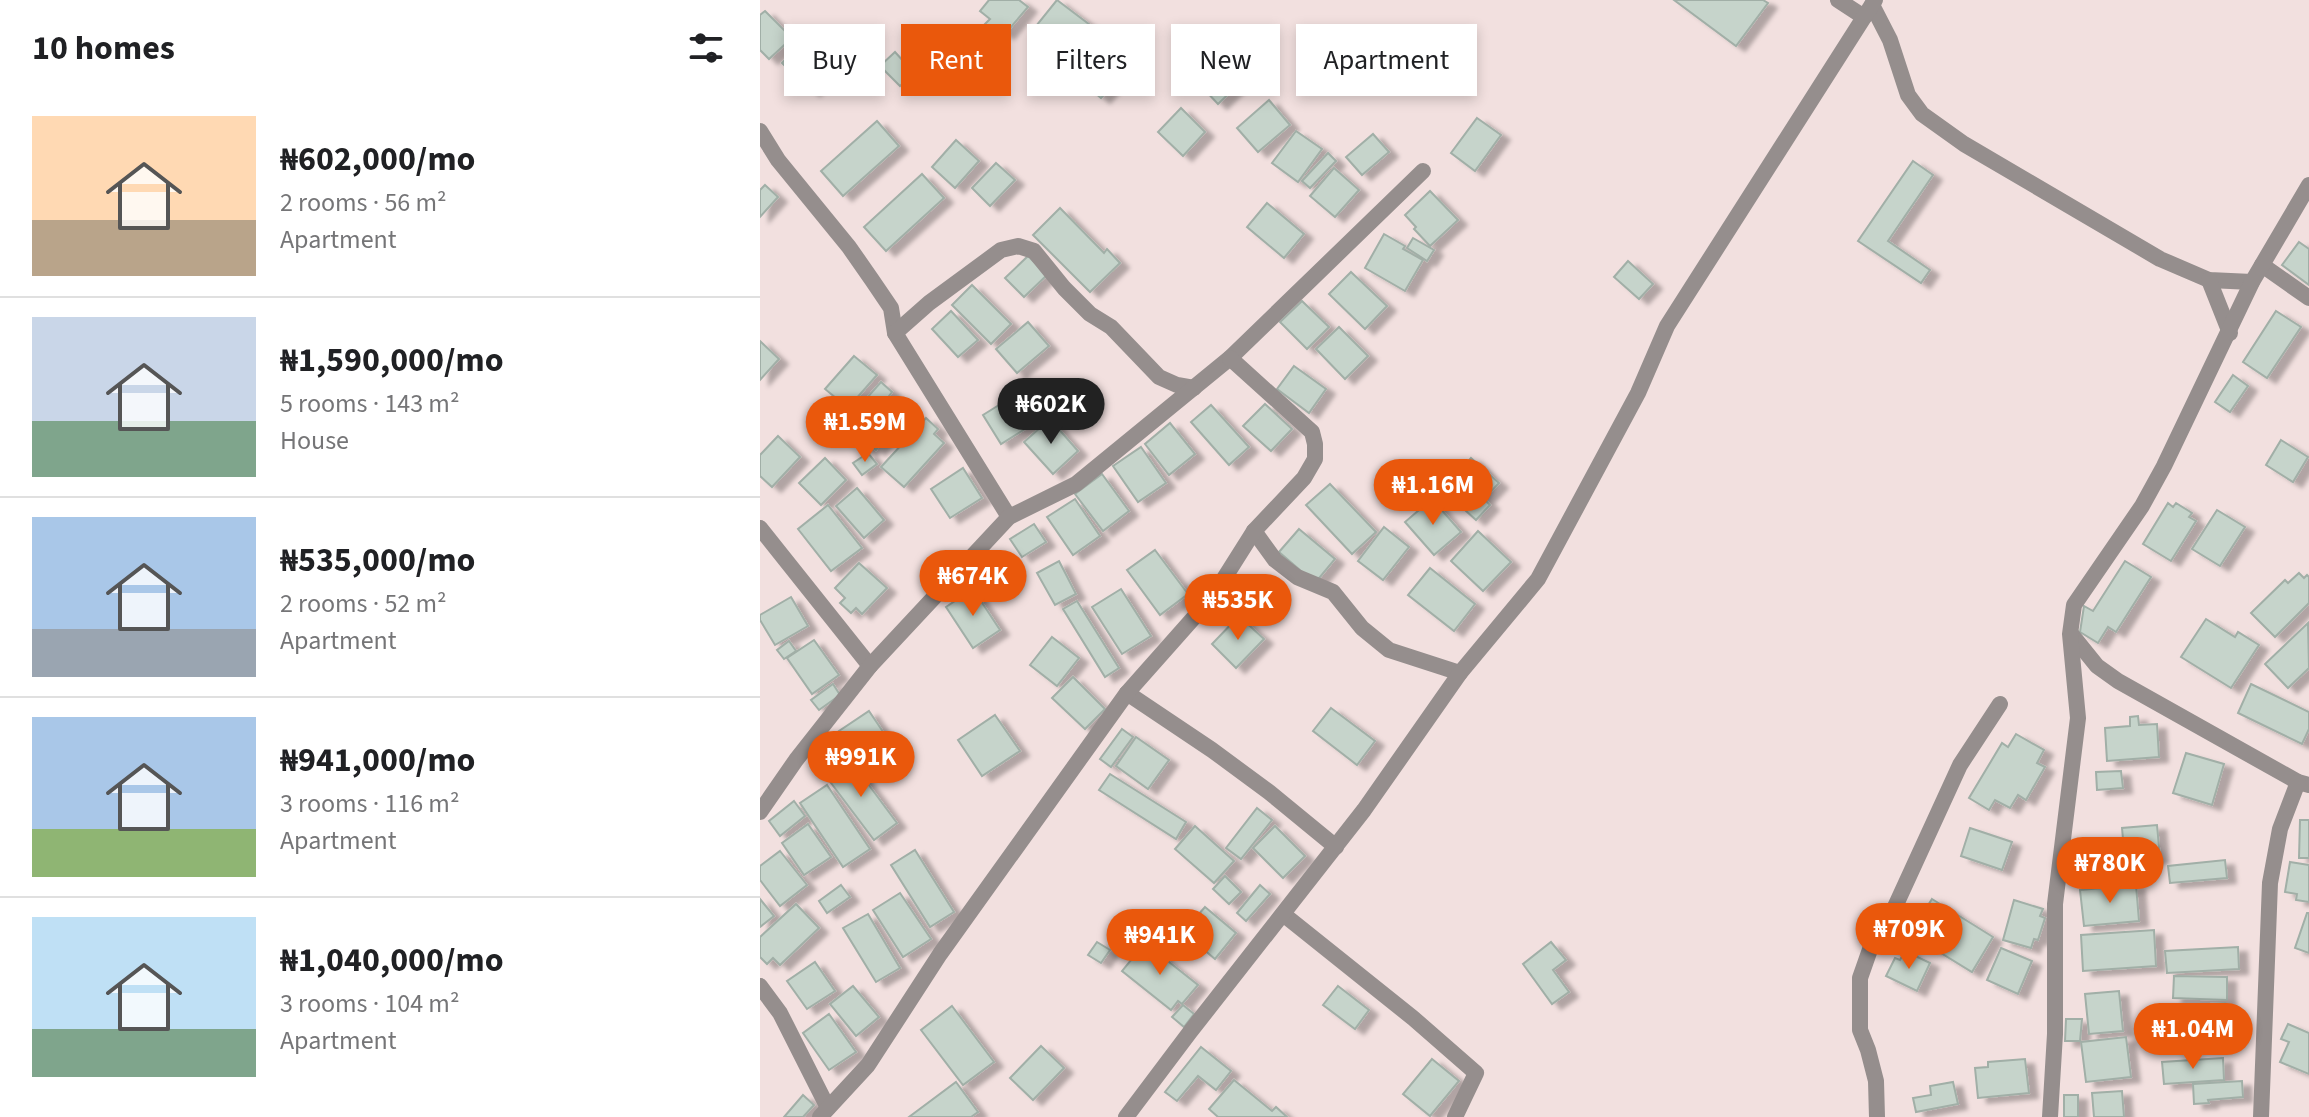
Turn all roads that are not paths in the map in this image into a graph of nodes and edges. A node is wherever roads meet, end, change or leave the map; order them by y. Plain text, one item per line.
1 (1838, 0) edge
2 (1870, 7) edge
3 (760, 131) edge
4 (1423, 171) dead end
5 (2309, 185) edge
6 (2262, 265) junction
7 (2209, 280) junction
8 (2252, 282) junction
9 (2309, 298) edge
10 (895, 333) junction
11 (2230, 333) junction
12 (1230, 358) junction
13 (1194, 388) junction
14 (1009, 517) junction
15 (760, 528) edge
16 (1254, 531) junction
17 (2070, 634) junction
18 (870, 666) junction
19 (1460, 673) junction
20 (1127, 693) junction
21 (2000, 704) dead end
22 (2304, 784) edge
23 (760, 812) edge
24 (1336, 847) junction
25 (1283, 914) junction
26 (760, 986) edge
27 (824, 1112) edge
28 (1126, 1117) edge
29 (1455, 1117) edge
30 (1877, 1117) edge
31 (2050, 1117) edge
32 (2261, 1117) edge

1 - 2 street
2 - 7 street
2 - 19 street
3 - 10 street
4 - 12 street
5 - 6 street
6 - 8 street
6 - 9 street
7 - 8 street
7 - 11 street
8 - 11 street
10 - 13 street
10 - 14 street
11 - 17 street
12 - 13 street
12 - 16 street
13 - 14 street
14 - 18 street
15 - 18 street
16 - 19 street
16 - 20 street
17 - 22 street
17 - 31 street
18 - 23 street
19 - 24 street
20 - 24 street
20 - 27 street
21 - 30 street
22 - 32 street
24 - 25 street
25 - 28 street
25 - 29 street
26 - 27 street

